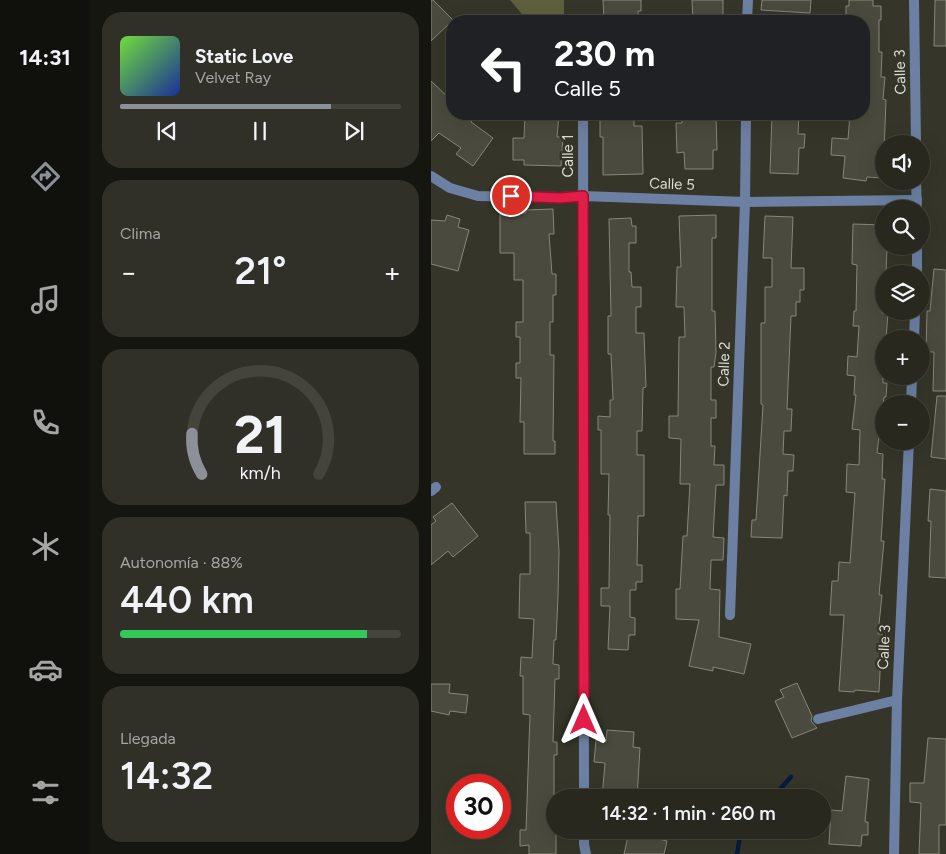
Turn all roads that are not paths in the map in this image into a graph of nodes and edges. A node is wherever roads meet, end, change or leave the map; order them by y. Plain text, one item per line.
1 (748, 0) edge
2 (914, 0) edge
3 (747, 15) edge
4 (583, 120) edge
5 (746, 120) edge
6 (916, 135) edge
7 (431, 176) edge
8 (583, 196) junction
9 (745, 202) junction
10 (875, 204) edge
11 (909, 450) edge
12 (730, 615) dead end
13 (897, 700) junction
14 (818, 719) dead end
15 (584, 789) edge
16 (584, 839) edge
17 (587, 854) edge
18 (894, 854) edge

1 - 3 street
2 - 6 street, Calle 3
4 - 8 street, Calle 1
5 - 9 street, Calle 2
7 - 8 street, Calle 5
8 - 9 street, Calle 5
8 - 15 street, Calle 1
9 - 10 street, Calle 5
9 - 12 street, Calle 2
11 - 13 street, Calle 3
13 - 14 street
13 - 18 street, Calle 3
16 - 17 street

